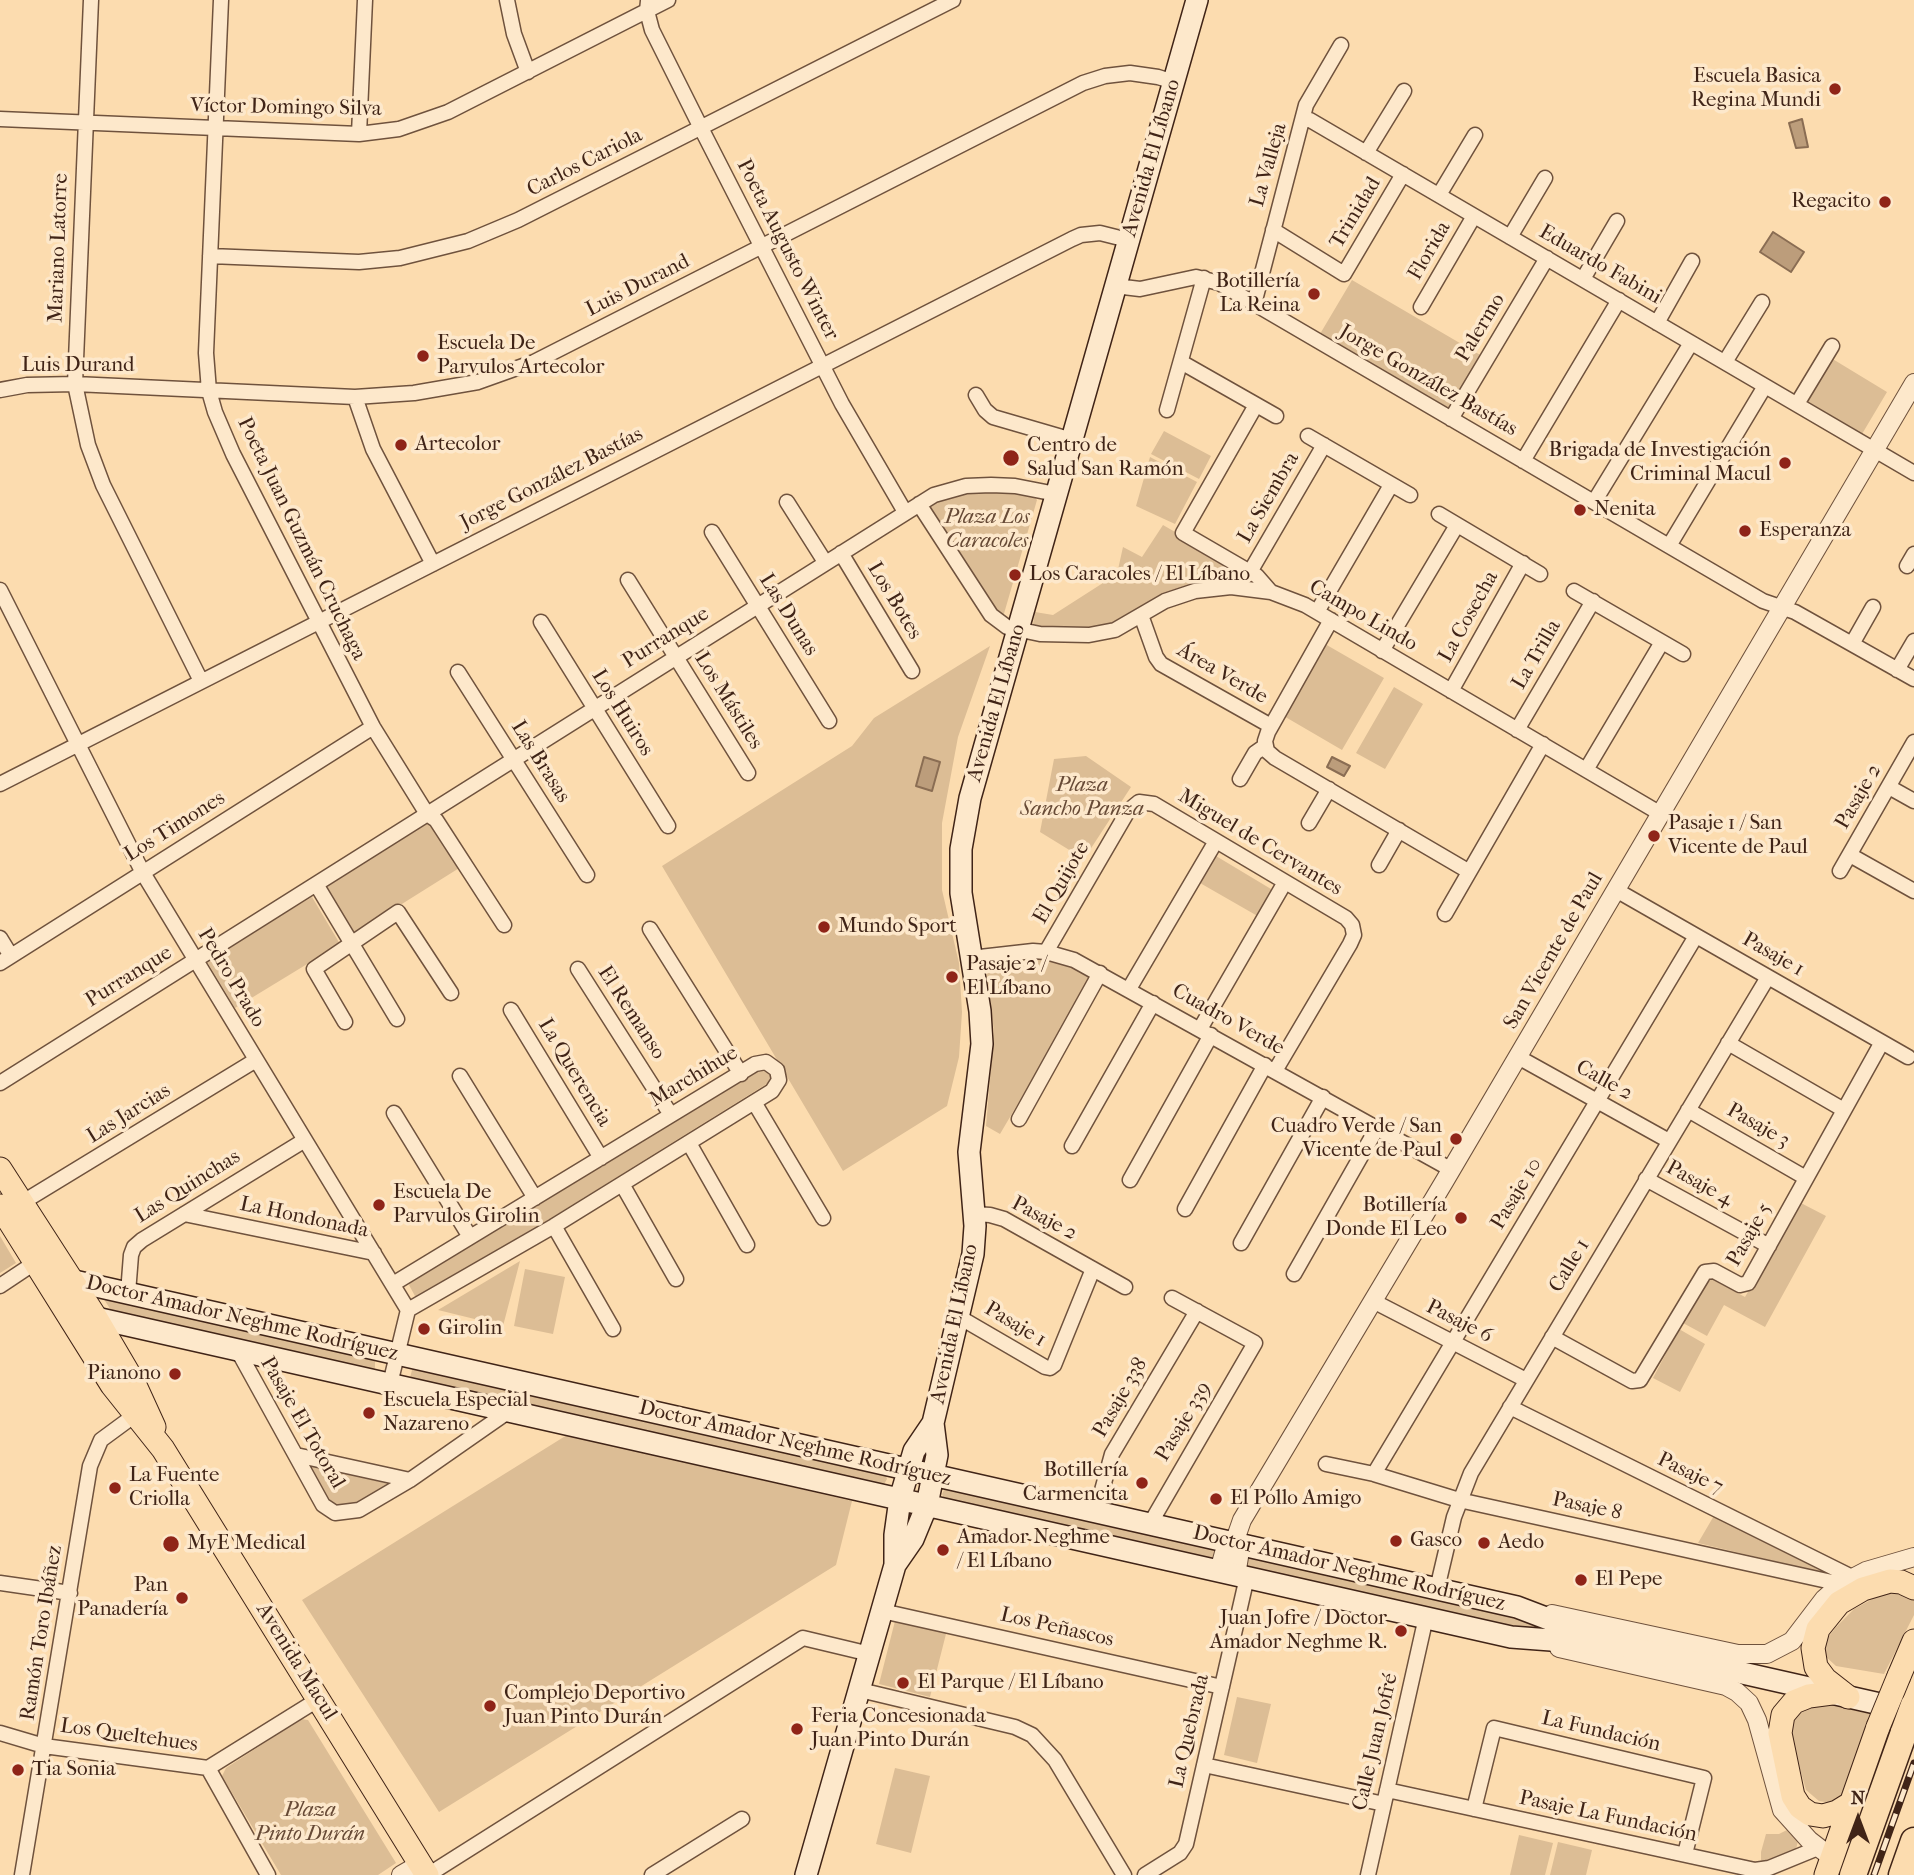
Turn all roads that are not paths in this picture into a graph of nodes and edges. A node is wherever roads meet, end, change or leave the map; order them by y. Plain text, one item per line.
1 (91, 0) edge
2 (220, 0) edge
3 (365, 0) edge
4 (507, 0) edge
5 (668, 0) edge
6 (953, 0) edge
7 (1197, 0) edge
8 (648, 5) edge
9 (1341, 45) dead end
10 (528, 72) junction
11 (1174, 82) junction
12 (1404, 91) dead end
13 (0, 119) edge
14 (1304, 120) junction
15 (85, 122) junction
16 (215, 128) junction
17 (701, 128) junction
18 (359, 134) junction
19 (1475, 135) dead end
20 (1366, 153) junction
21 (1403, 174) junction
22 (1545, 178) dead end
23 (1439, 195) junction
24 (1474, 216) junction
25 (1617, 221) dead end
26 (1273, 230) junction
27 (1510, 237) junction
28 (1128, 240) junction
29 (761, 246) junction
30 (210, 256) junction
31 (1547, 258) junction
32 (1692, 261) dead end
33 (1204, 278) junction
34 (1583, 279) junction
35 (1115, 286) junction
36 (1619, 300) junction
37 (1762, 302) dead end
38 (1254, 304) junction
39 (1421, 307) dead end
40 (1657, 323) junction
41 (1691, 343) junction
42 (1832, 346) dead end
43 (1181, 362) junction
44 (1725, 362) junction
45 (822, 366) junction
46 (1914, 383) edge
47 (75, 384) junction
48 (1765, 386) junction
49 (0, 390) edge
50 (209, 391) junction
51 (976, 395) dead end
52 (355, 397) junction
53 (1797, 404) junction
54 (1256, 405) junction
55 (1167, 410) dead end
56 (1276, 416) dead end
57 (1451, 419) junction
58 (1308, 436) dead end
59 (1072, 440) junction
60 (1324, 445) junction
61 (1875, 450) junction
62 (1523, 461) junction
63 (1914, 472) edge
64 (1391, 485) junction
65 (1056, 494) junction
66 (1409, 495) dead end
67 (787, 502) dead end
68 (1594, 502) junction
69 (919, 504) junction
70 (905, 512) junction
71 (1439, 514) dead end
72 (1457, 525) junction
73 (712, 532) dead end
74 (1669, 546) junction
75 (841, 553) junction
76 (825, 562) junction
77 (1523, 563) junction
78 (433, 564) junction
79 (1250, 572) junction
80 (1540, 574) dead end
81 (628, 580) dead end
82 (0, 590) edge
83 (1574, 591) dead end
84 (1271, 592) junction
85 (1593, 601) junction
86 (757, 605) junction
87 (1873, 607) dead end
88 (1782, 608) junction
89 (1317, 612) junction
90 (1141, 615) junction
91 (1331, 620) junction
92 (317, 622) junction
93 (541, 622) dead end
94 (1018, 630) junction
95 (1914, 641) edge
96 (1662, 642) junction
97 (1852, 644) junction
98 (1382, 651) junction
99 (1683, 654) dead end
100 (676, 657) junction
101 (1897, 670) junction
102 (912, 671) dead end
103 (458, 672) dead end
104 (1914, 679) edge
105 (201, 681) junction
106 (1451, 691) junction
107 (594, 708) junction
108 (829, 721) dead end
109 (1271, 726) junction
110 (373, 727) junction
111 (1517, 730) junction
112 (1914, 743) edge
113 (77, 744) junction
114 (1543, 744) junction
115 (1265, 747) junction
116 (513, 759) junction
117 (1586, 770) junction
118 (748, 774) dead end
119 (1240, 779) dead end
120 (0, 784) edge
121 (1889, 787) junction
122 (1329, 789) junction
123 (1914, 801) edge
124 (1139, 802) joint
125 (427, 814) junction
126 (1661, 814) junction
127 (1309, 823) dead end
128 (668, 826) dead end
129 (1399, 830) junction
130 (1216, 841) junction
131 (1850, 855) junction
132 (1379, 865) dead end
133 (1468, 870) junction
134 (1840, 872) dead end
135 (143, 873) junction
136 (587, 875) dead end
137 (1285, 882) junction
138 (316, 884) junction
139 (1616, 890) junction
140 (1914, 891) edge
141 (1445, 914) dead end
142 (504, 925) dead end
143 (650, 929) dead end
144 (1696, 936) junction
145 (0, 938) edge
146 (352, 944) junction
147 (1046, 951) junction
148 (971, 958) junction
149 (6, 959) edge
150 (195, 960) junction
151 (578, 969) dead end
152 (1100, 973) junction
153 (1768, 977) junction
154 (1133, 983) junction
155 (451, 993) dead end
156 (1153, 1003) junction
157 (511, 1010) dead end
158 (397, 1019) dead end
159 (345, 1022) dead end
160 (1205, 1032) junction
161 (1882, 1042) junction
162 (1728, 1043) junction
163 (1518, 1057) junction
164 (1908, 1057) dead end
165 (256, 1060) junction
166 (1270, 1068) junction
167 (741, 1073) junction
168 (460, 1076) dead end
169 (0, 1083) edge
170 (1323, 1097) junction
171 (1597, 1101) junction
172 (754, 1102) junction
173 (1688, 1110) junction
174 (1844, 1110) junction
175 (394, 1113) dead end
176 (671, 1115) junction
177 (1019, 1119) dead end
178 (1377, 1128) junction
179 (305, 1140) junction
180 (1669, 1141) junction
181 (689, 1143) junction
182 (1072, 1146) dead end
183 (601, 1158) junction
184 (0, 1169) edge
185 (1452, 1170) junction
186 (1806, 1178) junction
187 (1646, 1179) junction
188 (1130, 1180) dead end
189 (622, 1184) junction
190 (535, 1198) junction
191 (23, 1202) junction
192 (0, 1206) edge
193 (1185, 1209) dead end
194 (184, 1214) junction
195 (974, 1214) junction
196 (822, 1218) dead end
197 (554, 1226) junction
198 (470, 1237) junction
199 (1241, 1243) dead end
200 (747, 1245) dead end
201 (1769, 1246) junction
202 (374, 1253) junction
203 (36, 1262) junction
204 (1093, 1269) junction
205 (1294, 1275) dead end
206 (676, 1279) dead end
207 (74, 1281) junction
208 (393, 1284) junction
209 (0, 1286) edge
210 (1125, 1287) dead end
211 (128, 1293) junction
212 (1172, 1298) dead end
213 (60, 1301) junction
214 (1373, 1301) junction
215 (408, 1310) junction
216 (1197, 1311) junction
217 (958, 1317) junction
218 (96, 1318) junction
219 (613, 1329) dead end
220 (1552, 1337) junction
221 (1453, 1342) junction
222 (237, 1349) junction
223 (397, 1354) junction
224 (1526, 1380) junction
225 (390, 1384) junction
226 (606, 1401) junction
227 (1510, 1408) junction
228 (509, 1411) junction
229 (135, 1415) junction
230 (933, 1423) junction
231 (600, 1431) junction
232 (163, 1449) junction
233 (296, 1455) junction
234 (1326, 1464) dead end
235 (908, 1469) junction
236 (1374, 1474) junction
237 (934, 1475) junction
238 (410, 1480) junction
239 (900, 1499) junction
240 (1459, 1500) junction
241 (927, 1505) junction
242 (1096, 1512) junction
243 (1150, 1524) junction
244 (1234, 1543) junction
245 (1914, 1557) edge
246 (895, 1565) junction
247 (1234, 1574) junction
248 (1846, 1581) junction
249 (0, 1583) edge
250 (1914, 1588) edge
251 (1437, 1589) junction
252 (70, 1593) junction
253 (1517, 1607) junction
254 (882, 1611) junction
255 (1426, 1617) junction
256 (1511, 1637) junction
257 (1914, 1641) edge
258 (1614, 1644) junction
259 (870, 1654) junction
260 (1222, 1687) junction
261 (860, 1690) junction
262 (1840, 1695) junction
263 (319, 1699) junction
264 (1914, 1705) edge
265 (1899, 1724) edge
266 (0, 1733) edge
267 (44, 1746) junction
268 (1204, 1765) junction
269 (208, 1768) junction
270 (1385, 1797) junction
271 (1850, 1804) junction
272 (1474, 1809) junction
273 (742, 1819) dead end
274 (1914, 1842) edge
275 (1685, 1854) junction
276 (1825, 1860) edge
277 (1727, 1870) edge
278 (419, 1872) edge
279 (1370, 1872) edge
280 (22, 1875) edge
281 (268, 1875) edge
282 (652, 1875) edge
283 (806, 1875) edge
284 (1124, 1875) edge
285 (1146, 1875) edge
286 (1853, 1875) edge
287 (1902, 1875) edge

1 - 15 street, Mariano Latorre
2 - 16 street, Poeta Juan Guzmán Cruchaga
3 - 18 street
4 - 10 street
5 - 8 street, Víctor Domingo Silva
6 - 17 street, Carlos Cariola
7 - 11 main road, Avenida El Líbano
8 - 10 street, Víctor Domingo Silva
8 - 17 street, Poeta Augusto Winter
9 - 14 street, La Valleja
10 - 18 street, Víctor Domingo Silva
11 - 28 main road, Avenida El Líbano
11 - 29 street, Luis Durand
12 - 20 street, Trinidad
13 - 15 street, Víctor Domingo Silva
14 - 20 street, Eduardo Fabini
14 - 26 street, La Valleja
15 - 16 street, Víctor Domingo Silva
15 - 47 street, Mariano Latorre
16 - 18 street, Víctor Domingo Silva
16 - 30 street, Poeta Juan Guzmán Cruchaga
17 - 29 street, Poeta Augusto Winter
17 - 30 street, Carlos Cariola
19 - 23 street, Florida
20 - 21 street, Eduardo Fabini
21 - 23 street, Eduardo Fabini
21 - 26 street, Trinidad
22 - 27 street
23 - 24 street, Eduardo Fabini
24 - 27 street, Eduardo Fabini
24 - 39 street, Florida
25 - 34 street
26 - 38 street, La Valleja
27 - 31 street, Eduardo Fabini
28 - 35 main road, Avenida El Líbano
28 - 45 street, Jorge González Bastías
29 - 45 street, Poeta Augusto Winter
29 - 52 street, Luis Durand
30 - 50 street, Poeta Juan Guzmán Cruchaga
31 - 34 street, Eduardo Fabini
31 - 57 street, Palermo
32 - 40 street
33 - 35 street
33 - 38 street, Jorge González Bastías
33 - 43 street
34 - 36 street, Eduardo Fabini
35 - 59 main road, Avenida El Líbano
36 - 40 street, Eduardo Fabini
36 - 62 street
37 - 44 street
38 - 57 street, Jorge González Bastías
40 - 41 street, Eduardo Fabini
41 - 44 street, Eduardo Fabini
41 - 68 street
42 - 53 street
43 - 54 street
43 - 55 street
44 - 48 street, Eduardo Fabini
45 - 70 street, Poeta Augusto Winter
45 - 78 street, Jorge González Bastías
46 - 61 street, San Vicente de Paul
47 - 49 street, Luis Durand
47 - 50 street, Luis Durand
47 - 105 street, Mariano Latorre
48 - 53 street, Eduardo Fabini
48 - 74 street
50 - 52 street, Luis Durand
50 - 92 street, Poeta Juan Guzmán Cruchaga
51 - 59 street
52 - 78 street
53 - 61 street, Eduardo Fabini
54 - 56 street
54 - 79 street
57 - 62 street, Jorge González Bastías
58 - 60 street, La Siembra
59 - 65 main road, Avenida El Líbano
60 - 64 street, La Siembra
60 - 79 street, La Siembra
61 - 63 street, Eduardo Fabini
61 - 88 street, San Vicente de Paul
62 - 68 street, Jorge González Bastías
64 - 66 street, La Siembra
64 - 89 street
65 - 69 street, Purranque
65 - 94 main road, Avenida El Líbano
67 - 76 street
68 - 74 street, Jorge González Bastías
69 - 70 street, Purranque
69 - 94 street
70 - 75 street, Purranque
71 - 72 street, La Cosecha
72 - 77 street, La Cosecha
72 - 98 street
73 - 86 street, Las Dunas
74 - 88 street, Jorge González Bastías
75 - 76 street, Purranque
75 - 102 street, Los Botes
76 - 86 street, Purranque
77 - 80 street, La Cosecha
77 - 106 street, La Cosecha
78 - 92 street, Jorge González Bastías
79 - 84 street
81 - 100 street, Los Mástiles
82 - 113 street, Pedro Prado
83 - 85 street
84 - 89 street, Campo Lindo
84 - 90 street, Campo Lindo
85 - 96 street
85 - 111 street, La Trilla
86 - 100 street, Purranque
86 - 108 street, Las Dunas
87 - 97 street
88 - 97 street, Jorge González Bastías
88 - 126 street, San Vicente de Paul
89 - 91 street, Campo Lindo
90 - 94 street, Campo Lindo
90 - 109 street, Área Verde
91 - 98 street, Campo Lindo
91 - 109 street
92 - 105 street, Jorge González Bastías
92 - 110 street, Poeta Juan Guzmán Cruchaga
93 - 107 street, Los Huiros
94 - 148 main road, Avenida El Líbano
95 - 101 street
96 - 99 street
96 - 117 street
97 - 101 street, Jorge González Bastías
98 - 106 street, Campo Lindo
100 - 107 street, Purranque
100 - 118 street, Los Mástiles
101 - 104 street, Jorge González Bastías
103 - 116 street, Las Brasas
105 - 113 street, Jorge González Bastías
106 - 111 street, Campo Lindo
107 - 116 street, Purranque
107 - 128 street, Los Huiros
109 - 115 street
110 - 125 street, Poeta Juan Guzmán Cruchaga
110 - 135 street, Los Timones
111 - 114 street, Campo Lindo
112 - 121 street, Pasaje 2
113 - 120 street, Jorge González Bastías
113 - 135 street, Pedro Prado
114 - 117 street, Campo Lindo
114 - 133 street
115 - 119 street
115 - 122 street
116 - 125 street, Purranque
116 - 136 street, Las Brasas
117 - 126 street, Campo Lindo
121 - 123 street
121 - 131 street, Pasaje 2
122 - 127 street
122 - 129 street
124 - 130 street, Miguel de Cervantes
124 - 147 street, El Quijote
125 - 138 street, Purranque
125 - 142 street, Poeta Juan Guzmán Cruchaga
126 - 139 street, San Vicente de Paul
129 - 132 street
129 - 133 street
130 - 137 street, Miguel de Cervantes
130 - 154 street
131 - 134 street, Pasaje 2
131 - 140 street
133 - 141 street
135 - 149 street, Los Timones
135 - 150 street, Pedro Prado
137 - 160 street
137 - 166 street, Miguel de Cervantes
138 - 146 street
138 - 150 street, Purranque
139 - 144 street, Pasaje 1
139 - 163 street, San Vicente de Paul
143 - 167 street
144 - 153 street, Pasaje 1
144 - 171 street, Pasaje 10
145 - 149 street
146 - 155 street
146 - 158 street
146 - 159 street
147 - 148 street, Cuadro Verde
147 - 152 street, Cuadro Verde
148 - 195 main road, Avenida El Líbano
150 - 165 street, Pedro Prado
150 - 169 street, Purranque
151 - 176 street, El Remanso
152 - 154 street, Cuadro Verde
152 - 177 street
153 - 161 street, Pasaje 1
153 - 162 street, Calle 1
154 - 156 street, Cuadro Verde
156 - 160 street, Cuadro Verde
156 - 182 street
157 - 183 street, La Querencia
160 - 166 street, Cuadro Verde
160 - 188 street
161 - 164 street, Pasaje 1
161 - 174 street, Pasaje 5
162 - 173 street, Calle 1
162 - 174 street
163 - 171 street, Calle 2
163 - 185 street, San Vicente de Paul
165 - 179 street, Pedro Prado
165 - 191 street, Las Jarcias
166 - 170 street, Cuadro Verde
166 - 193 street
167 - 172 street, Marchihue
167 - 176 street, Marchihue
168 - 190 street
170 - 178 street, Cuadro Verde
170 - 199 street
171 - 180 street, Calle 2
171 - 221 street, Pasaje 10
172 - 181 street, Marchihue
172 - 196 street
173 - 180 street, Calle 1
173 - 186 street, Pasaje 3
174 - 186 street, Pasaje 5
175 - 198 street
176 - 183 street, Marchihue
178 - 185 street, Cuadro Verde
178 - 205 street
179 - 194 street, Las Quinchas
179 - 202 street, Pedro Prado
180 - 187 street, Calle 1
181 - 189 street, Marchihue
181 - 200 street
183 - 190 street, Marchihue
184 - 191 main road, Avenida Macul
185 - 214 street, San Vicente de Paul
186 - 201 street, Pasaje 5
187 - 201 street, Pasaje 4
187 - 220 street, Calle 1
189 - 197 street, Marchihue
189 - 206 street
190 - 198 street, Marchihue
191 - 207 main road, Avenida Macul
192 - 203 main road, Avenida Macul
194 - 202 street, La Hondonada
194 - 211 street, Las Quinchas
195 - 204 street, Pasaje 2
195 - 217 main road, Avenida El Líbano
197 - 215 street, Marchihue
197 - 219 street
198 - 208 street, Marchihue
201 - 220 street, Pasaje 5
202 - 208 street, Pedro Prado
203 - 209 street
203 - 213 main road, Avenida Macul
204 - 210 street, Pasaje 2
204 - 217 street, Pasaje 1
207 - 211 main road, Doctor Amador Neghme Rodríguez
207 - 218 main road, Avenida Macul
208 - 215 street, Pedro Prado
211 - 223 main road, Doctor Amador Neghme Rodríguez
212 - 216 street
213 - 218 main road
213 - 229 main road, Avenida Macul
214 - 221 street, Pasaje 6
214 - 244 street, San Vicente de Paul
215 - 223 street
216 - 242 street, Pasaje 338
216 - 243 street, Pasaje 339
217 - 230 main road, Avenida El Líbano
218 - 222 main road, Doctor Amador Neghme Rodríguez
218 - 232 main road, Avenida Macul
220 - 224 street, Calle 1
221 - 224 street, Pasaje 6
221 - 236 street, Pasaje 10
222 - 225 main road, Doctor Amador Neghme Rodríguez
222 - 233 street, Pasaje El Totoral
223 - 225 street
223 - 226 main road, Doctor Amador Neghme Rodríguez
224 - 227 street, Calle 1
225 - 228 main road, Doctor Amador Neghme Rodríguez
226 - 231 main road
226 - 235 main road, Doctor Amador Neghme Rodríguez
227 - 240 street, Calle 1
227 - 248 street, Pasaje 7
228 - 231 main road, Doctor Amador Neghme Rodríguez
228 - 238 street
229 - 232 main road, Avenida Macul
229 - 252 street, Ramón Toro Ibáñez
230 - 235 main road, Avenida El Líbano
230 - 237 main road, Avenida El Líbano
231 - 239 main road, Doctor Amador Neghme Rodríguez
232 - 263 main road, Avenida Macul
233 - 238 street
233 - 238 street, Pasaje El Totoral
234 - 236 street, Pasaje 8
235 - 237 main road, Doctor Amador Neghme Rodríguez
235 - 239 main road, Avenida El Líbano
236 - 240 street, Pasaje 8
237 - 241 main road, Avenida El Líbano
237 - 242 main road, Doctor Amador Neghme Rodríguez
239 - 241 main road, Doctor Amador Neghme Rodríguez
239 - 246 main road, Avenida El Líbano
240 - 248 street, Pasaje 8
240 - 251 street, Calle 1
241 - 246 main road, Avenida El Líbano
241 - 247 main road, Doctor Amador Neghme Rodríguez
242 - 243 main road, Doctor Amador Neghme Rodríguez
243 - 244 main road, Doctor Amador Neghme Rodríguez
244 - 247 street, San Vicente de Paul
244 - 251 main road, Doctor Amador Neghme Rodríguez
245 - 248 street, Doctor Amador Neghme Rodríguez
246 - 254 main road, Avenida El Líbano
247 - 255 main road, Doctor Amador Neghme Rodríguez
247 - 260 street, La Quebrada
248 - 253 street, Doctor Amador Neghme Rodríguez
249 - 252 street
250 - 262 main road
251 - 253 main road, Doctor Amador Neghme Rodríguez
252 - 267 street, Ramón Toro Ibáñez
253 - 258 main road, Doctor Amador Neghme Rodríguez
254 - 259 main road, Avenida El Líbano
254 - 260 street, Los Peñascos
255 - 256 main road, Doctor Amador Neghme Rodríguez
255 - 270 street, Calle Juan Jofré
256 - 258 main road, Doctor Amador Neghme Rodríguez
256 - 276 street, Doctor Amador Neghme Rodríguez
257 - 265 main road, bridge
258 - 262 main road, Doctor Amador Neghme Rodríguez
259 - 261 main road, Avenida El Líbano
259 - 278 street
260 - 268 street, La Quebrada
261 - 283 main road, Avenida El Líbano
261 - 284 street
262 - 265 main road
262 - 271 main road
263 - 269 street, Los Queltehues
263 - 278 main road, Avenida Macul
264 - 265 highway, bridge
265 - 271 main road
265 - 286 highway
266 - 267 street, Los Queltehues
267 - 269 street, Los Queltehues
267 - 280 street, Ramón Toro Ibáñez
268 - 270 street
268 - 285 street, La Quebrada
269 - 281 street
270 - 272 street, Pasaje La Fundación
270 - 279 street, Calle Juan Jofré
271 - 276 main road
272 - 275 street, Pasaje La Fundación
272 - 275 street, La Fundación
273 - 282 street
274 - 287 highway
275 - 277 street, Pasaje La Fundación
276 - 277 street, Pasaje La Fundación

